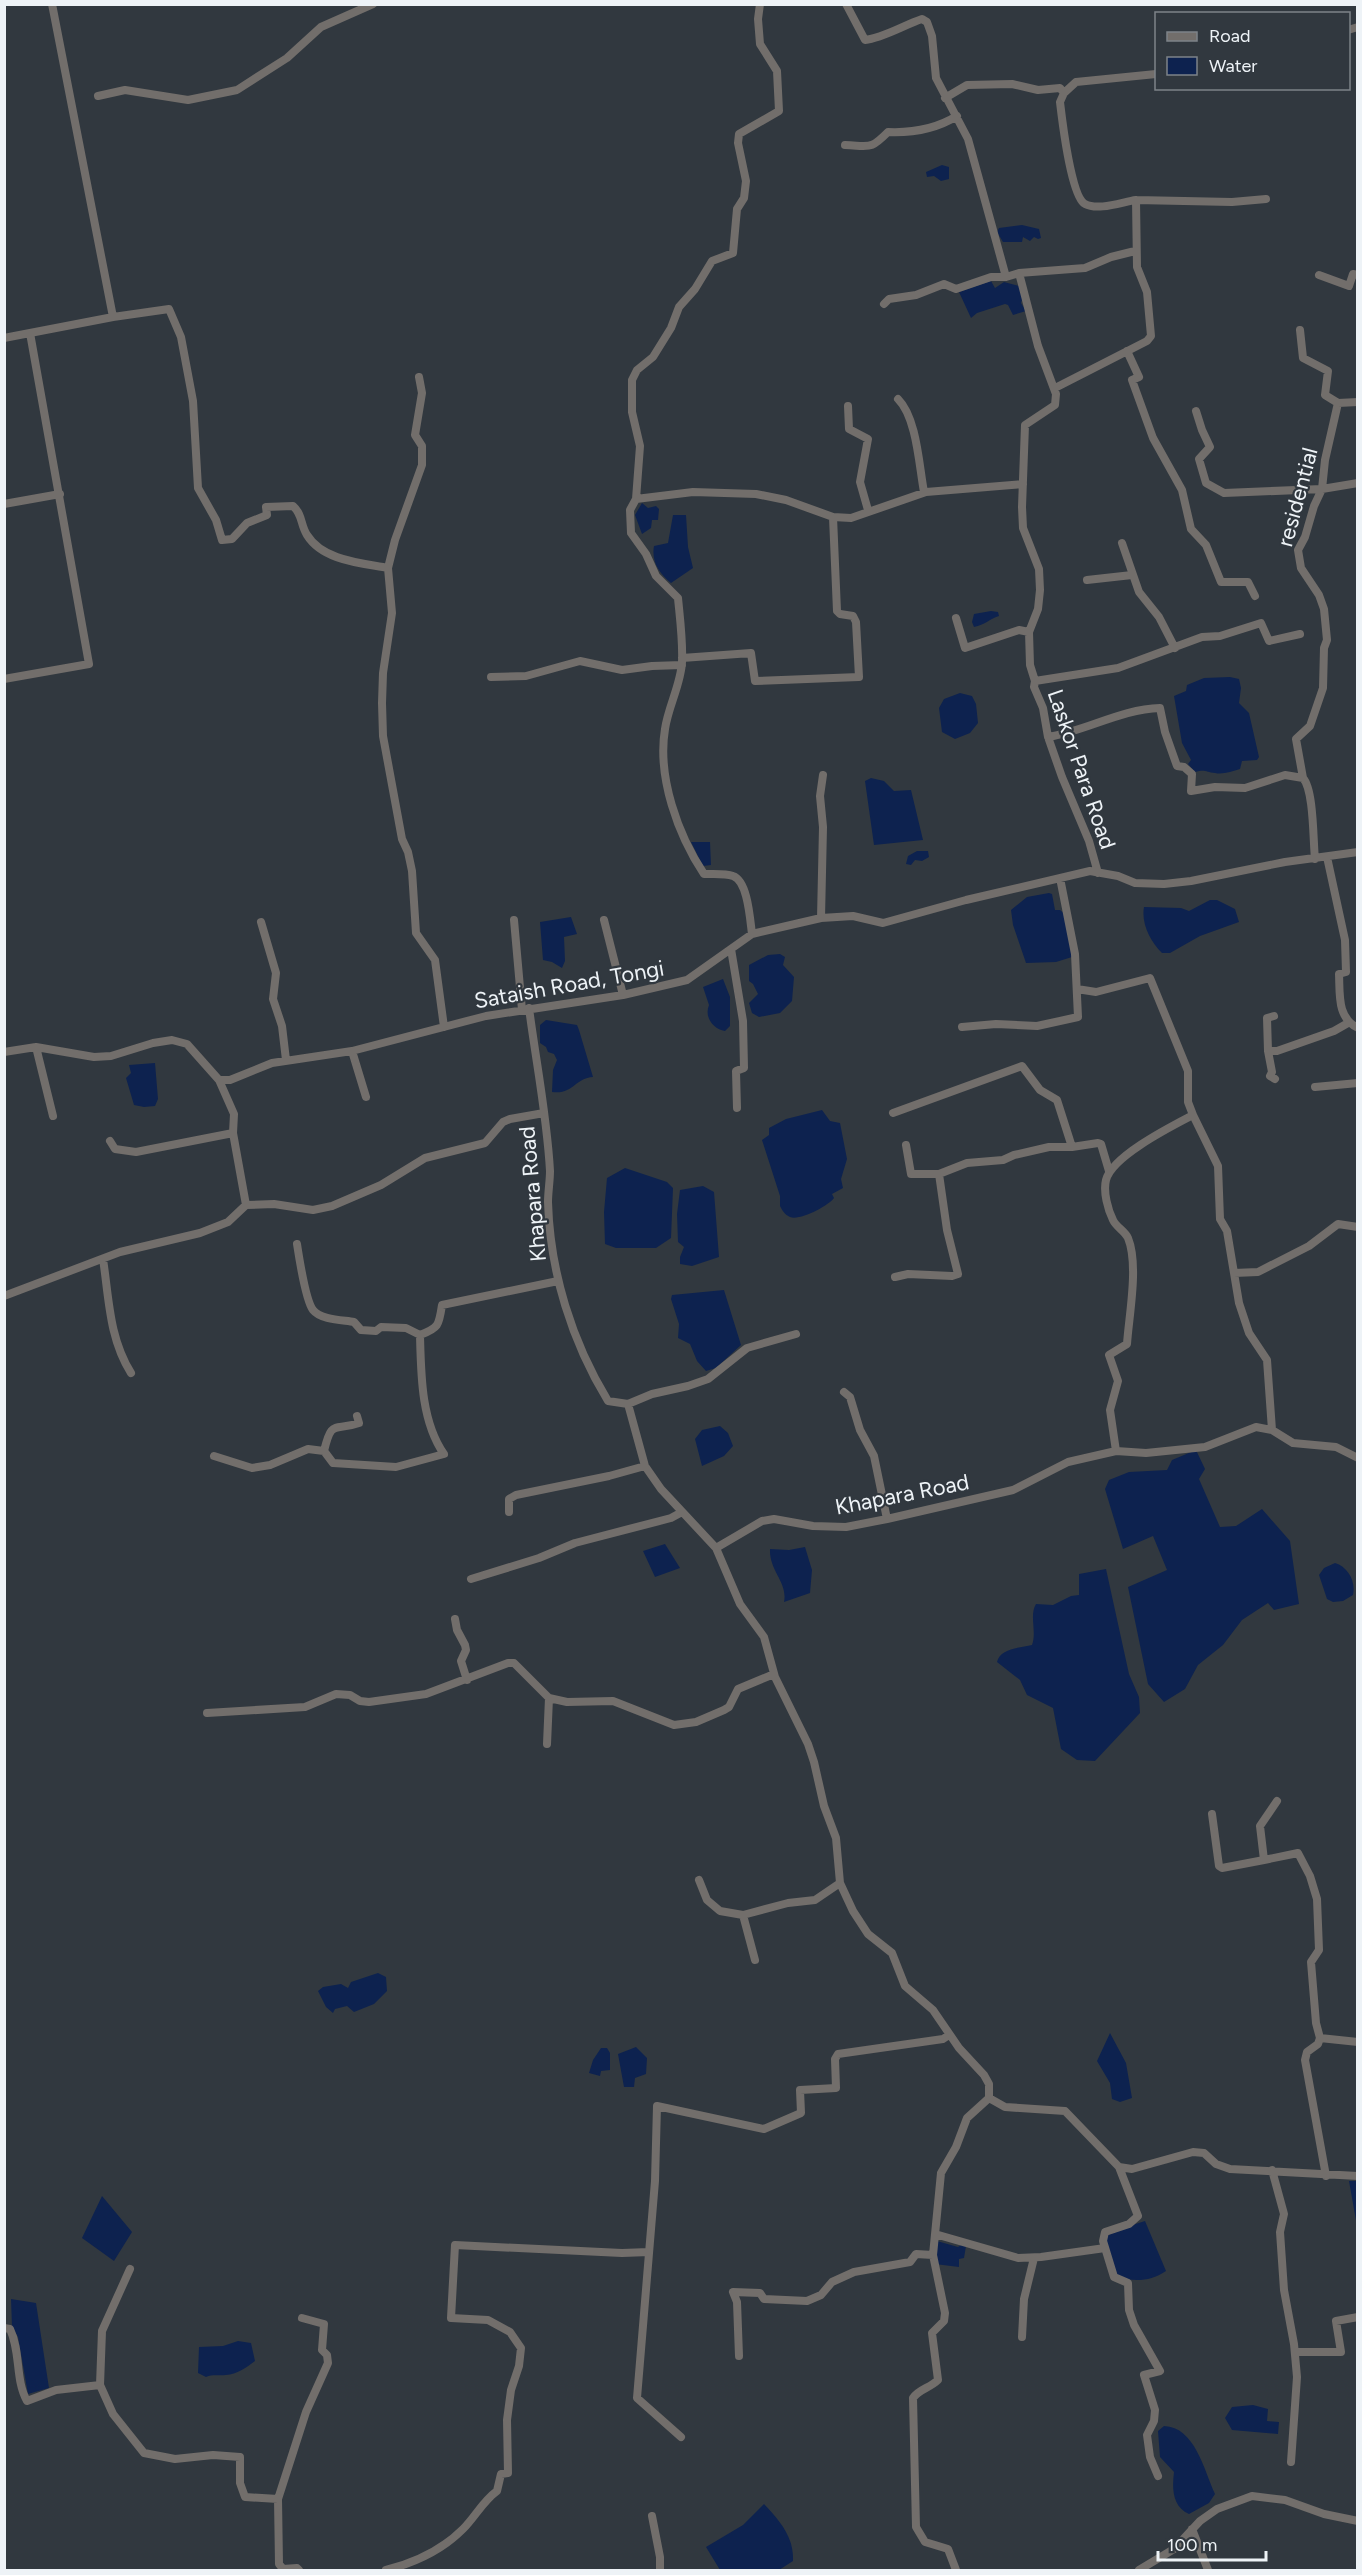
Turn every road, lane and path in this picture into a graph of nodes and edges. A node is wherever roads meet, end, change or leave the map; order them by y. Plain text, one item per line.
1 (52, 4) edge
2 (373, 4) edge
3 (760, 4) edge
4 (846, 4) edge
5 (1155, 74) edge
6 (1064, 93) junction
7 (98, 96) dead end
8 (945, 98) junction
9 (957, 116) junction
10 (845, 145) dead end
11 (1266, 199) dead end
12 (1136, 200) junction
13 (1135, 251) junction
14 (1019, 273) junction
15 (1319, 275) dead end
16 (1358, 275) edge
17 (1006, 277) junction
18 (884, 304) dead end
19 (113, 316) junction
20 (1300, 330) dead end
21 (30, 333) junction
22 (4, 338) edge
23 (1127, 351) junction
24 (419, 377) dead end
25 (1055, 388) junction
26 (898, 399) dead end
27 (1358, 402) edge
28 (1338, 403) junction
29 (848, 406) dead end
30 (1196, 411) dead end
31 (1358, 483) edge
32 (1023, 484) junction
33 (1322, 489) junction
34 (924, 492) junction
35 (60, 494) junction
36 (636, 499) junction
37 (4, 504) edge
38 (868, 510) junction
39 (833, 517) junction
40 (1122, 543) dead end
41 (388, 568) junction
42 (1132, 575) junction
43 (1087, 580) dead end
44 (1255, 596) dead end
45 (956, 618) dead end
46 (1029, 632) junction
47 (1300, 633) dead end
48 (1175, 648) junction
49 (682, 662) junction
50 (491, 677) dead end
51 (4, 679) edge
52 (1035, 681) junction
53 (1048, 737) junction
54 (823, 775) dead end
55 (1303, 778) junction
56 (1358, 852) edge
57 (1327, 857) junction
58 (1315, 859) junction
59 (1098, 873) junction
60 (1060, 878) junction
61 (821, 918) junction
62 (513, 920) dead end
63 (604, 920) dead end
64 (261, 922) dead end
65 (752, 934) junction
66 (730, 950) junction
67 (1077, 989) junction
68 (623, 995) junction
69 (526, 1009) junction
70 (1274, 1016) dead end
71 (1348, 1023) junction
72 (444, 1027) junction
73 (962, 1027) dead end
74 (1358, 1028) edge
75 (36, 1047) junction
76 (352, 1051) junction
77 (1268, 1051) junction
78 (4, 1052) edge
79 (286, 1060) junction
80 (1275, 1079) dead end
81 (219, 1080) junction
82 (1358, 1083) edge
83 (1315, 1087) dead end
84 (366, 1097) dead end
85 (738, 1108) dead end
86 (544, 1113) junction
87 (892, 1113) dead end
88 (1193, 1115) junction
89 (53, 1116) dead end
90 (233, 1133) junction
91 (110, 1141) dead end
92 (906, 1146) dead end
93 (1072, 1147) junction
94 (1109, 1171) junction
95 (939, 1174) junction
96 (246, 1204) junction
97 (1358, 1227) edge
98 (297, 1244) dead end
99 (103, 1259) junction
100 (1234, 1273) junction
101 (895, 1277) dead end
102 (558, 1281) junction
103 (4, 1296) edge
104 (796, 1334) dead end
105 (420, 1335) junction
106 (131, 1372) dead end
107 (844, 1392) dead end
108 (628, 1404) junction
109 (357, 1416) dead end
110 (1272, 1430) junction
111 (324, 1451) junction
112 (1116, 1451) junction
113 (214, 1456) dead end
114 (1358, 1458) edge
115 (645, 1466) junction
116 (509, 1512) dead end
117 (682, 1512) junction
118 (887, 1520) junction
119 (716, 1548) junction
120 (471, 1579) dead end
121 (455, 1619) dead end
122 (774, 1674) junction
123 (467, 1680) junction
124 (549, 1698) junction
125 (207, 1713) dead end
126 (547, 1744) dead end
127 (1277, 1801) dead end
128 (1212, 1814) dead end
129 (1264, 1860) junction
130 (699, 1880) dead end
131 (840, 1883) junction
132 (743, 1915) junction
133 (754, 1960) dead end
134 (949, 2035) junction
135 (1320, 2038) junction
136 (1358, 2042) edge
137 (989, 2097) junction
138 (1119, 2167) junction
139 (1272, 2170) junction
140 (1326, 2176) junction
141 (1358, 2176) edge
142 (935, 2234) junction
143 (1105, 2248) junction
144 (649, 2252) junction
145 (933, 2255) junction
146 (1034, 2258) junction
147 (130, 2269) dead end
148 (1358, 2317) edge
149 (302, 2318) dead end
150 (4, 2328) edge
151 (1022, 2337) dead end
152 (1295, 2352) junction
153 (739, 2356) dead end
154 (99, 2385) junction
155 (681, 2437) dead end
156 (1291, 2462) dead end
157 (1158, 2476) dead end
158 (278, 2499) junction
159 (652, 2516) dead end
160 (1358, 2521) edge
161 (1192, 2529) junction
162 (299, 2571) edge
163 (386, 2571) edge
164 (660, 2571) edge
165 (956, 2571) edge
166 (1139, 2571) edge
167 (1208, 2571) edge

1 - 19 street
2 - 7 street
3 - 36 street
4 - 8 street
5 - 6 street
6 - 8 street
6 - 12 street
8 - 9 street
9 - 10 street
9 - 17 street
11 - 12 street
12 - 13 street
13 - 14 street
13 - 23 street
14 - 17 street
14 - 25 street
15 - 16 street
17 - 18 street
19 - 21 street
19 - 41 street
20 - 28 street
21 - 22 street
21 - 35 street
23 - 25 street
23 - 44 street
24 - 41 street
25 - 32 street, Laskor Para Road
26 - 34 street
27 - 28 street
28 - 33 street, residential
29 - 38 street
30 - 33 street
31 - 33 street
32 - 34 street
32 - 46 street, Laskor Para Road
33 - 55 street, residential
34 - 38 street
35 - 37 street
35 - 51 street
36 - 39 street
36 - 49 street
38 - 39 street
39 - 49 street
40 - 42 street
41 - 72 street
42 - 43 street
42 - 48 street
45 - 46 street
46 - 52 street, Laskor Para Road
47 - 48 street
48 - 52 street
49 - 50 street
49 - 65 street
52 - 53 street, Laskor Para Road
53 - 55 street
53 - 59 street, Laskor Para Road
54 - 61 street
55 - 58 street, residential
56 - 57 street, Sataish Road, Tongi
57 - 58 street, Sataish Road, Tongi
57 - 71 street
58 - 59 street, Sataish Road, Tongi
59 - 60 street, Sataish Road, Tongi
60 - 61 street, Sataish Road, Tongi
60 - 67 street
61 - 65 street, Sataish Road, Tongi
62 - 69 street, Khapara Road
63 - 68 street
64 - 79 street
65 - 66 street, Sataish Road, Tongi
66 - 68 street, Sataish Road, Tongi
66 - 85 street
67 - 73 street
67 - 88 street
68 - 69 street, Sataish Road, Tongi
69 - 72 street, Sataish Road, Tongi
69 - 86 street, Khapara Road
70 - 77 street
71 - 74 street
71 - 77 street
72 - 76 street, Sataish Road, Tongi
75 - 78 street
75 - 81 street
75 - 89 street
76 - 79 street, Sataish Road, Tongi
76 - 84 street
77 - 80 street
79 - 81 street, Sataish Road, Tongi
81 - 90 street
82 - 83 street
86 - 96 street
86 - 102 street, Khapara Road
87 - 93 street
88 - 94 street
88 - 100 street
90 - 91 street
90 - 96 street
92 - 95 street
93 - 94 street
93 - 95 street
94 - 112 street
95 - 101 street
96 - 99 street
97 - 100 street
98 - 105 street
99 - 103 street
99 - 106 street
100 - 110 street
102 - 105 street
102 - 108 street, Khapara Road
104 - 108 street
105 - 111 street
107 - 118 street
108 - 115 street
109 - 111 street
110 - 112 street, Khapara Road
110 - 114 street
111 - 113 street
112 - 118 street, Khapara Road
115 - 116 street
115 - 117 street
117 - 119 street
117 - 120 street
118 - 119 street, Khapara Road
119 - 122 street
121 - 123 street
122 - 124 street
122 - 131 street
123 - 124 street
123 - 125 street
124 - 126 street
127 - 129 street
128 - 129 street
129 - 135 street
130 - 132 street
131 - 132 street
131 - 134 street
132 - 133 street
134 - 137 street
134 - 144 street
135 - 136 street
135 - 140 street
137 - 138 street
137 - 142 street
138 - 139 street
138 - 143 street
139 - 140 street
139 - 152 street
140 - 141 street
142 - 145 street
142 - 146 street
143 - 146 street
143 - 157 street
144 - 155 street
144 - 163 street
145 - 153 street
145 - 165 street
146 - 151 street
147 - 154 street
148 - 152 street
149 - 158 street
150 - 154 street
152 - 156 street
154 - 158 street
158 - 162 street
159 - 164 street
160 - 161 street
161 - 166 street
161 - 167 street

